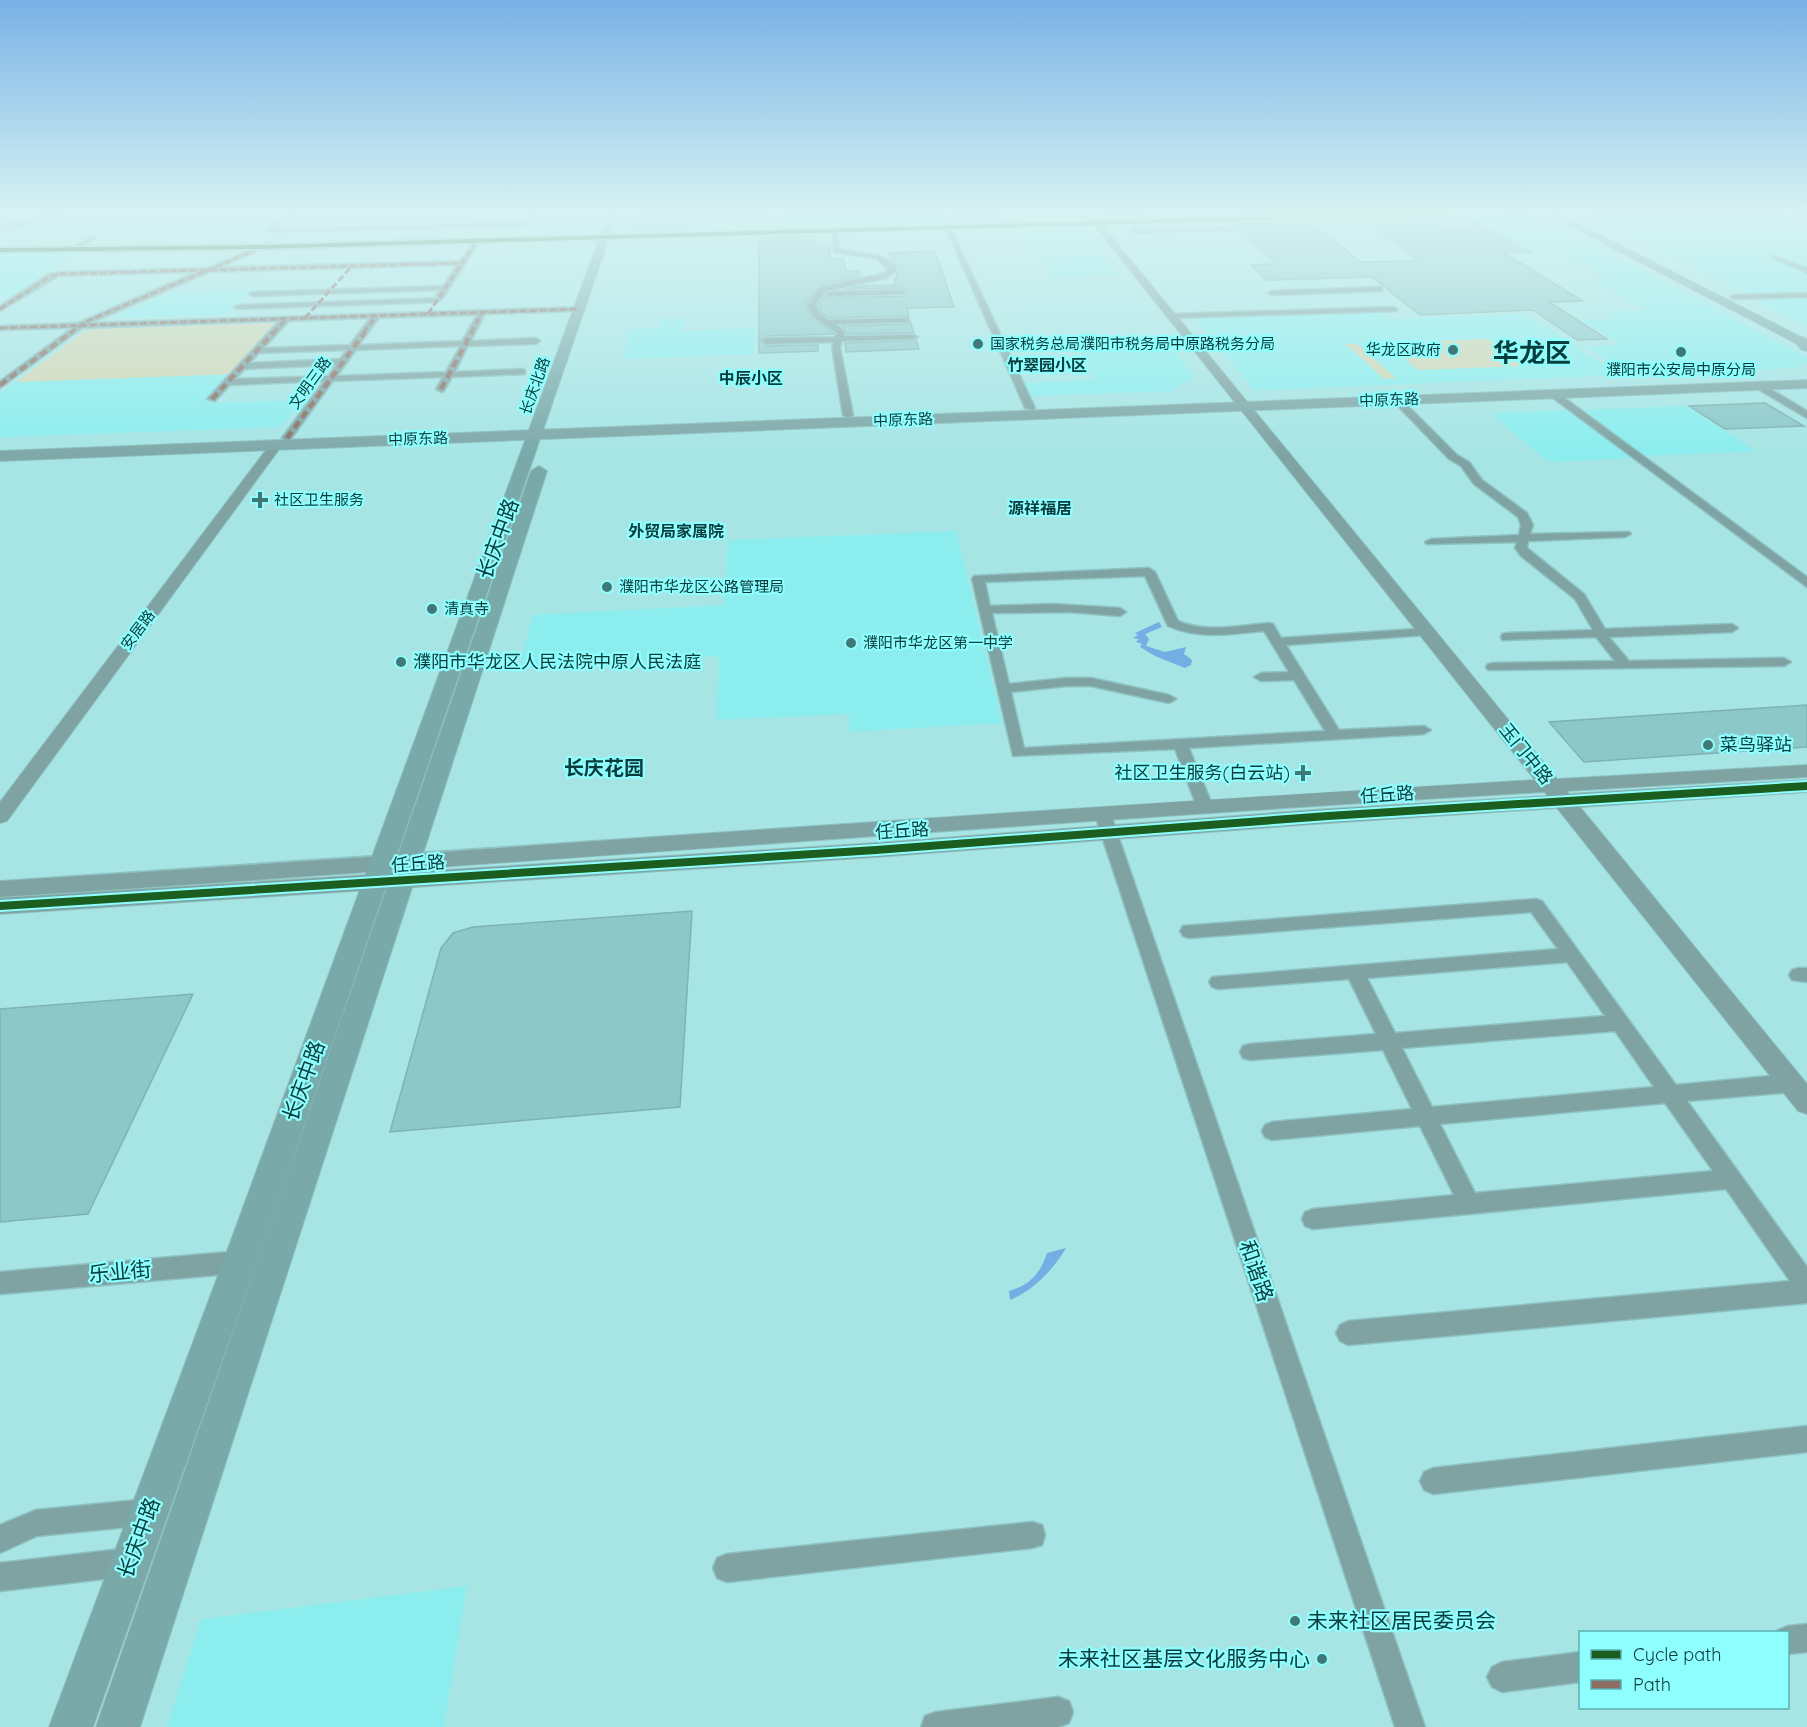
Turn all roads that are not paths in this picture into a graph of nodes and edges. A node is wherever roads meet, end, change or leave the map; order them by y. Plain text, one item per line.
1 (329, 292) edge
2 (25, 293) edge
3 (156, 293) edge
4 (306, 293) edge
5 (443, 293) edge
6 (587, 293) edge
7 (596, 293) edge
8 (819, 293) edge
9 (885, 293) edge
10 (977, 293) edge
11 (1152, 293) edge
12 (1272, 293) dead end
13 (1283, 293) edge
14 (1707, 293) edge
15 (1725, 293) edge
16 (253, 294) dead end
17 (817, 295) junction
18 (1807, 295) edge
19 (1734, 297) junction
20 (437, 300) junction
21 (318, 304) junction
22 (238, 307) dead end
23 (0, 309) edge
24 (580, 309) junction
25 (1393, 309) dead end
26 (482, 312) junction
27 (428, 314) junction
28 (376, 316) junction
29 (1171, 316) junction
30 (305, 318) junction
31 (286, 319) junction
32 (589, 319) dead end
33 (905, 320) dead end
34 (827, 322) junction
35 (79, 326) junction
36 (0, 328) edge
37 (914, 337) dead end
38 (838, 339) junction
39 (536, 341) dead end
40 (766, 341) dead end
41 (1805, 342) edge
42 (465, 344) junction
43 (353, 348) junction
44 (256, 351) junction
45 (342, 362) junction
46 (243, 366) junction
47 (522, 372) dead end
48 (448, 375) junction
49 (330, 379) junction
50 (1802, 381) edge
51 (228, 382) junction
52 (0, 385) edge
53 (1759, 386) junction
54 (441, 388) dead end
55 (1552, 393) junction
56 (212, 399) dead end
57 (1397, 400) junction
58 (1241, 403) junction
59 (1030, 408) junction
60 (1807, 415) edge
61 (848, 416) junction
62 (547, 428) junction
63 (281, 441) junction
64 (0, 449) edge
65 (0, 456) edge
66 (1626, 534) dead end
67 (1522, 538) junction
68 (1431, 542) dead end
69 (1807, 583) edge
70 (985, 610) junction
71 (1120, 612) dead end
72 (1732, 628) dead end
73 (1426, 632) junction
74 (1600, 633) junction
75 (1507, 637) dead end
76 (1277, 642) junction
77 (1784, 662) dead end
78 (1626, 665) junction
79 (1493, 667) dead end
80 (1299, 676) junction
81 (1261, 677) dead end
82 (1004, 689) junction
83 (1168, 699) dead end
84 (1424, 730) dead end
85 (1335, 735) junction
86 (1180, 744) junction
87 (1807, 771) edge
88 (1807, 786) edge
89 (1557, 794) junction
90 (1205, 807) junction
91 (0, 816) edge
92 (1106, 823) junction
93 (392, 873) junction
94 (0, 889) edge
95 (0, 906) edge
96 (1189, 931) dead end
97 (1572, 956) junction
98 (1355, 972) junction
99 (1218, 982) dead end
100 (1620, 1023) junction
101 (1388, 1041) junction
102 (1250, 1052) dead end
103 (1791, 1083) junction
104 (1671, 1094) junction
105 (1807, 1103) edge
106 (1426, 1117) junction
107 (1272, 1131) dead end
108 (1731, 1179) junction
109 (1469, 1204) junction
110 (1313, 1219) dead end
111 (240, 1262) junction
112 (0, 1283) edge
113 (1807, 1286) edge
114 (1807, 1291) edge
115 (1348, 1333) dead end
116 (1807, 1439) edge
117 (1433, 1482) dead end
118 (148, 1512) junction
119 (1032, 1534) dead end
120 (0, 1539) edge
121 (130, 1562) junction
122 (726, 1568) dead end
123 (0, 1577) edge
124 (1807, 1638) edge
125 (1789, 1640) edge
126 (1579, 1667) edge
127 (1502, 1677) dead end
128 (1058, 1712) dead end
129 (71, 1727) edge
130 (118, 1727) edge
131 (936, 1727) edge
132 (1410, 1727) edge

1 - 21 street
2 - 23 street
3 - 35 street
4 - 16 street
5 - 20 street
6 - 24 main road, 长庆北路
7 - 32 main road, 长庆北路
8 - 17 street
9 - 17 street
10 - 59 street
11 - 29 street, 玉门中路
12 - 13 street
14 - 41 main road
15 - 19 main road
17 - 34 street
18 - 19 street
19 - 41 main road
20 - 21 street
20 - 27 street
21 - 22 street
21 - 30 street
24 - 26 street
24 - 62 main road, 长庆北路
25 - 29 street
26 - 27 street
26 - 42 street
27 - 28 street
28 - 30 street
28 - 43 street, 文明三路
29 - 58 street, 玉门中路
30 - 31 street
31 - 35 street
31 - 44 street
33 - 34 street
34 - 38 street
35 - 36 street
35 - 52 street
37 - 38 street
38 - 40 street
38 - 61 street
39 - 42 street
42 - 43 street
42 - 48 street
43 - 44 street
43 - 45 street, 文明三路
44 - 46 street
45 - 46 street
45 - 49 street, 文明三路
46 - 51 street
47 - 48 street
48 - 49 street
48 - 54 street
49 - 51 street
49 - 63 street, 文明三路
50 - 53 main road, 中原东路
50 - 58 main road, 中原东路
51 - 56 street
53 - 55 main road, 中原东路
53 - 60 street
55 - 57 main road, 中原东路
55 - 69 street
57 - 58 main road, 中原东路
57 - 67 street
58 - 59 main road, 中原东路
58 - 62 main road, 中原东路
58 - 73 street, 玉门中路
59 - 61 main road, 中原东路
61 - 62 main road, 中原东路
62 - 63 main road, 中原东路
62 - 93 main road, 长庆中路
62 - 93 main road, 长庆中路
63 - 64 main road, 中原东路
63 - 65 main road, 中原东路
63 - 91 street, 安居路
66 - 67 street
67 - 68 street
67 - 74 street
70 - 71 street
70 - 76 street
70 - 82 street
72 - 74 street
73 - 76 street
73 - 89 street, 玉门中路
74 - 75 street
74 - 78 street
76 - 80 street
77 - 78 street
78 - 79 street
80 - 81 street
80 - 85 street
82 - 83 street
82 - 86 street
84 - 85 street
85 - 86 street
86 - 90 street
87 - 89 street, 任丘路
88 - 89 street, 任丘路
89 - 90 street, 任丘路
89 - 92 street, 任丘路
89 - 103 street, 玉门中路
90 - 92 street, 任丘路
92 - 93 street, 任丘路
92 - 132 street, 和谐路
93 - 94 street, 任丘路
93 - 95 street, 任丘路
93 - 111 main road, 长庆中路
93 - 130 main road, 长庆中路
96 - 97 street
97 - 98 street
97 - 100 street
98 - 99 street
98 - 101 street
100 - 101 street
100 - 104 street
101 - 102 street
101 - 106 street
103 - 104 street
103 - 105 street, 玉门中路
104 - 106 street
104 - 108 street
106 - 107 street
106 - 109 street
108 - 109 street
108 - 113 street
109 - 110 street
111 - 112 street, 乐业街
111 - 118 main road, 长庆中路
114 - 115 street
116 - 117 street
118 - 120 street
118 - 121 main road, 长庆中路
119 - 122 street
121 - 123 street
121 - 129 main road, 长庆中路
124 - 125 street
126 - 127 street
128 - 131 street

